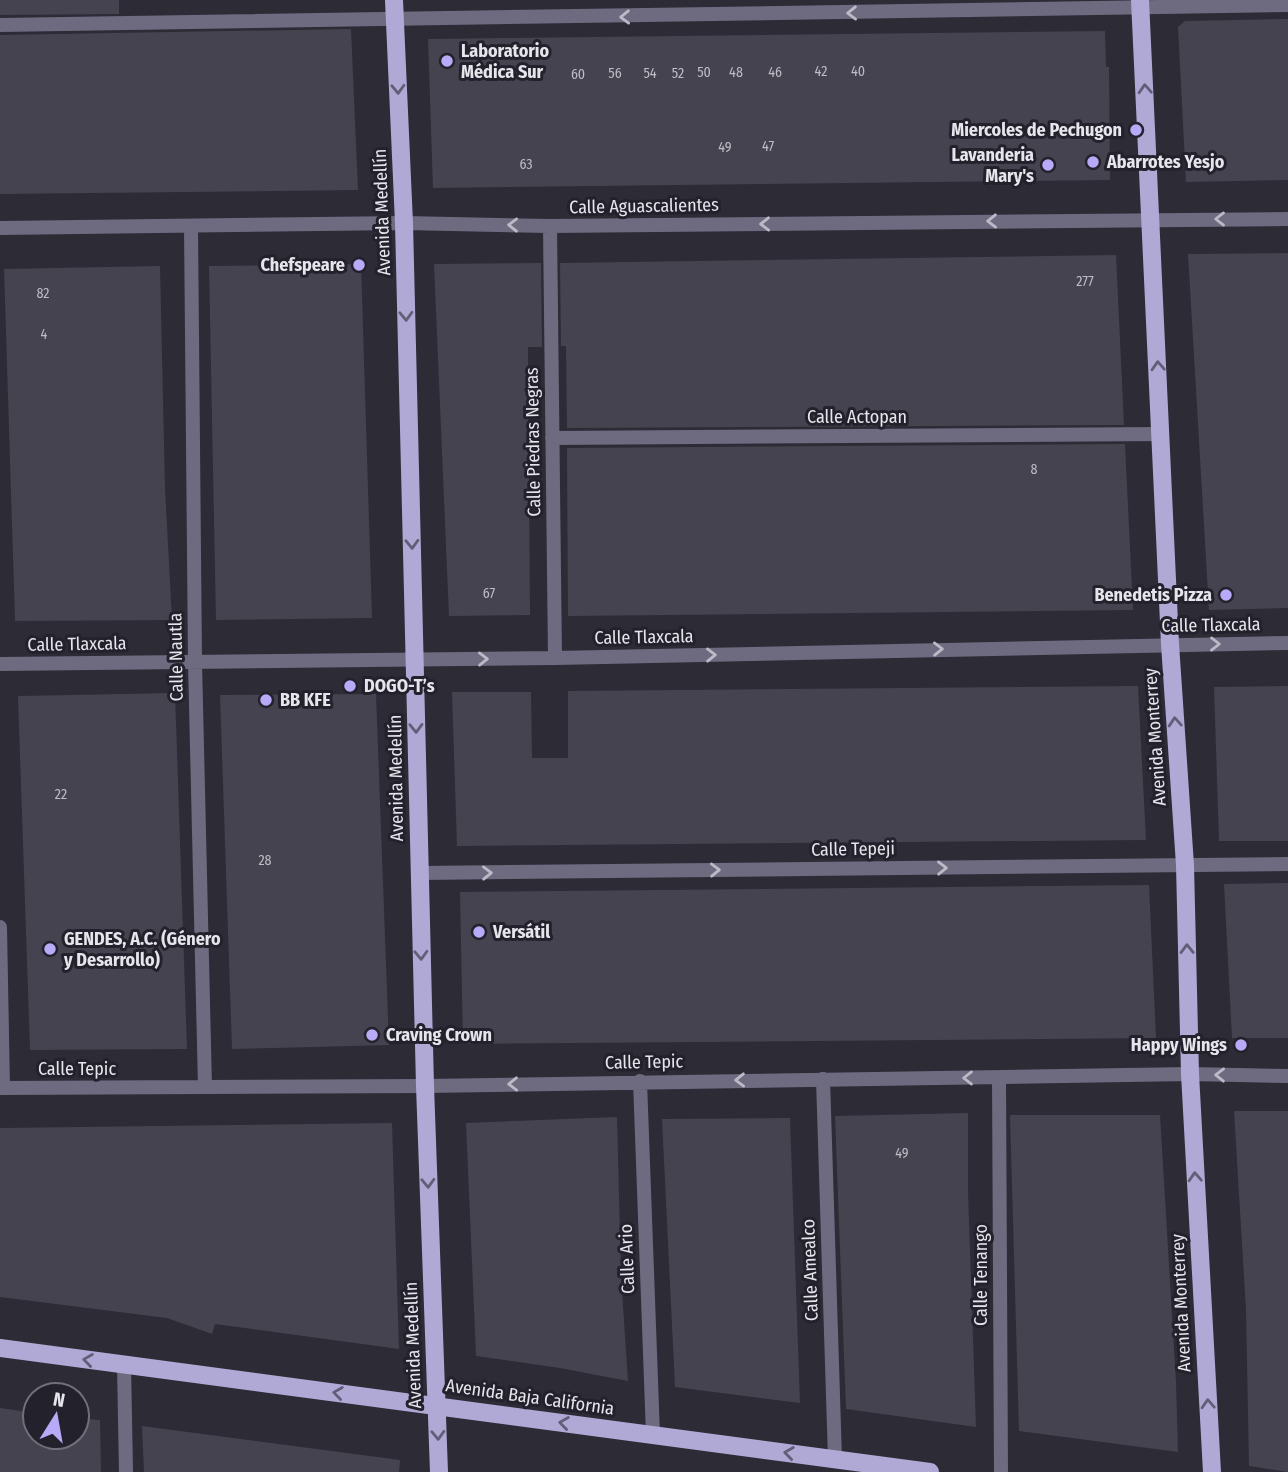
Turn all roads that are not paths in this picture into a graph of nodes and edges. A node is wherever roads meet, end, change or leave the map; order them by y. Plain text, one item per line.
1 (394, 0) edge
2 (1141, 4) edge
3 (1288, 5) edge
4 (395, 21) junction
5 (0, 25) edge
6 (1288, 219) edge
7 (1150, 220) junction
8 (404, 223) junction
9 (191, 226) junction
10 (550, 226) junction
11 (0, 228) edge
12 (1162, 434) junction
13 (552, 438) junction
14 (1288, 643) edge
15 (1170, 644) junction
16 (555, 658) junction
17 (415, 660) junction
18 (195, 662) junction
19 (0, 664) edge
20 (1288, 863) edge
21 (1185, 865) junction
22 (419, 873) junction
23 (0, 927) edge
24 (1190, 1074) junction
25 (1288, 1076) edge
26 (999, 1078) junction
27 (823, 1079) junction
28 (640, 1081) junction
29 (425, 1086) junction
30 (205, 1087) junction
31 (1, 1088) edge
32 (0, 1348) edge
33 (124, 1364) junction
34 (436, 1406) junction
35 (653, 1435) junction
36 (831, 1466) edge
37 (126, 1472) edge
38 (439, 1472) edge
39 (930, 1472) edge
40 (1002, 1472) edge
41 (1212, 1472) edge

1 - 4 main road, Avenida Medellín
2 - 3 street
2 -> 4 street
7 -> 2 main road, Avenida Monterrey
4 - 5 street
4 -> 8 main road, Avenida Medellín
6 -> 7 street, Calle Aguascalientes
7 -> 10 street, Calle Aguascalientes
12 -> 7 main road, Avenida Monterrey
8 - 9 street, Calle Aguascalientes
10 -> 8 street, Calle Aguascalientes
8 -> 17 main road, Avenida Medellín
9 - 11 street, Calle Aguascalientes
9 - 18 street, Calle Nautla
10 - 13 street, Calle Piedras Negras
12 - 13 street, Calle Actopan
12 - 15 main road, Avenida Monterrey
13 - 16 street, Calle Piedras Negras
15 -> 14 street, Calle Tlaxcala
16 -> 15 street, Calle Tlaxcala
21 -> 15 main road, Avenida Monterrey
17 -> 16 street, Calle Tlaxcala
17 - 18 street, Calle Tlaxcala
17 -> 22 main road, Avenida Medellín
18 - 19 street, Calle Tlaxcala
18 - 30 street, Calle Nautla
20 - 21 street, Calle Tepeji
22 -> 21 street, Calle Tepeji
24 -> 21 main road, Avenida Monterrey
22 -> 29 main road, Avenida Medellín
23 - 31 street
25 -> 24 street, Calle Tepic
24 - 26 street, Calle Tepic
41 -> 24 main road, Avenida Monterrey
26 -> 27 street, Calle Tepic
26 - 40 street, Calle Tenango
27 -> 28 street, Calle Tepic
27 - 36 street, Calle Amealco
28 -> 29 street, Calle Tepic
28 - 35 street, Calle Ario
29 - 30 street, Calle Tepic
29 -> 34 main road, Avenida Medellín
30 - 31 street, Calle Tepic
33 -> 32 main road, Avenida Baja California
34 -> 33 main road, Avenida Baja California
33 - 37 street
35 -> 34 main road, Avenida Baja California
34 -> 38 main road, Avenida Medellín
36 -> 35 main road, Avenida Baja California
36 - 39 main road, Avenida Baja California

